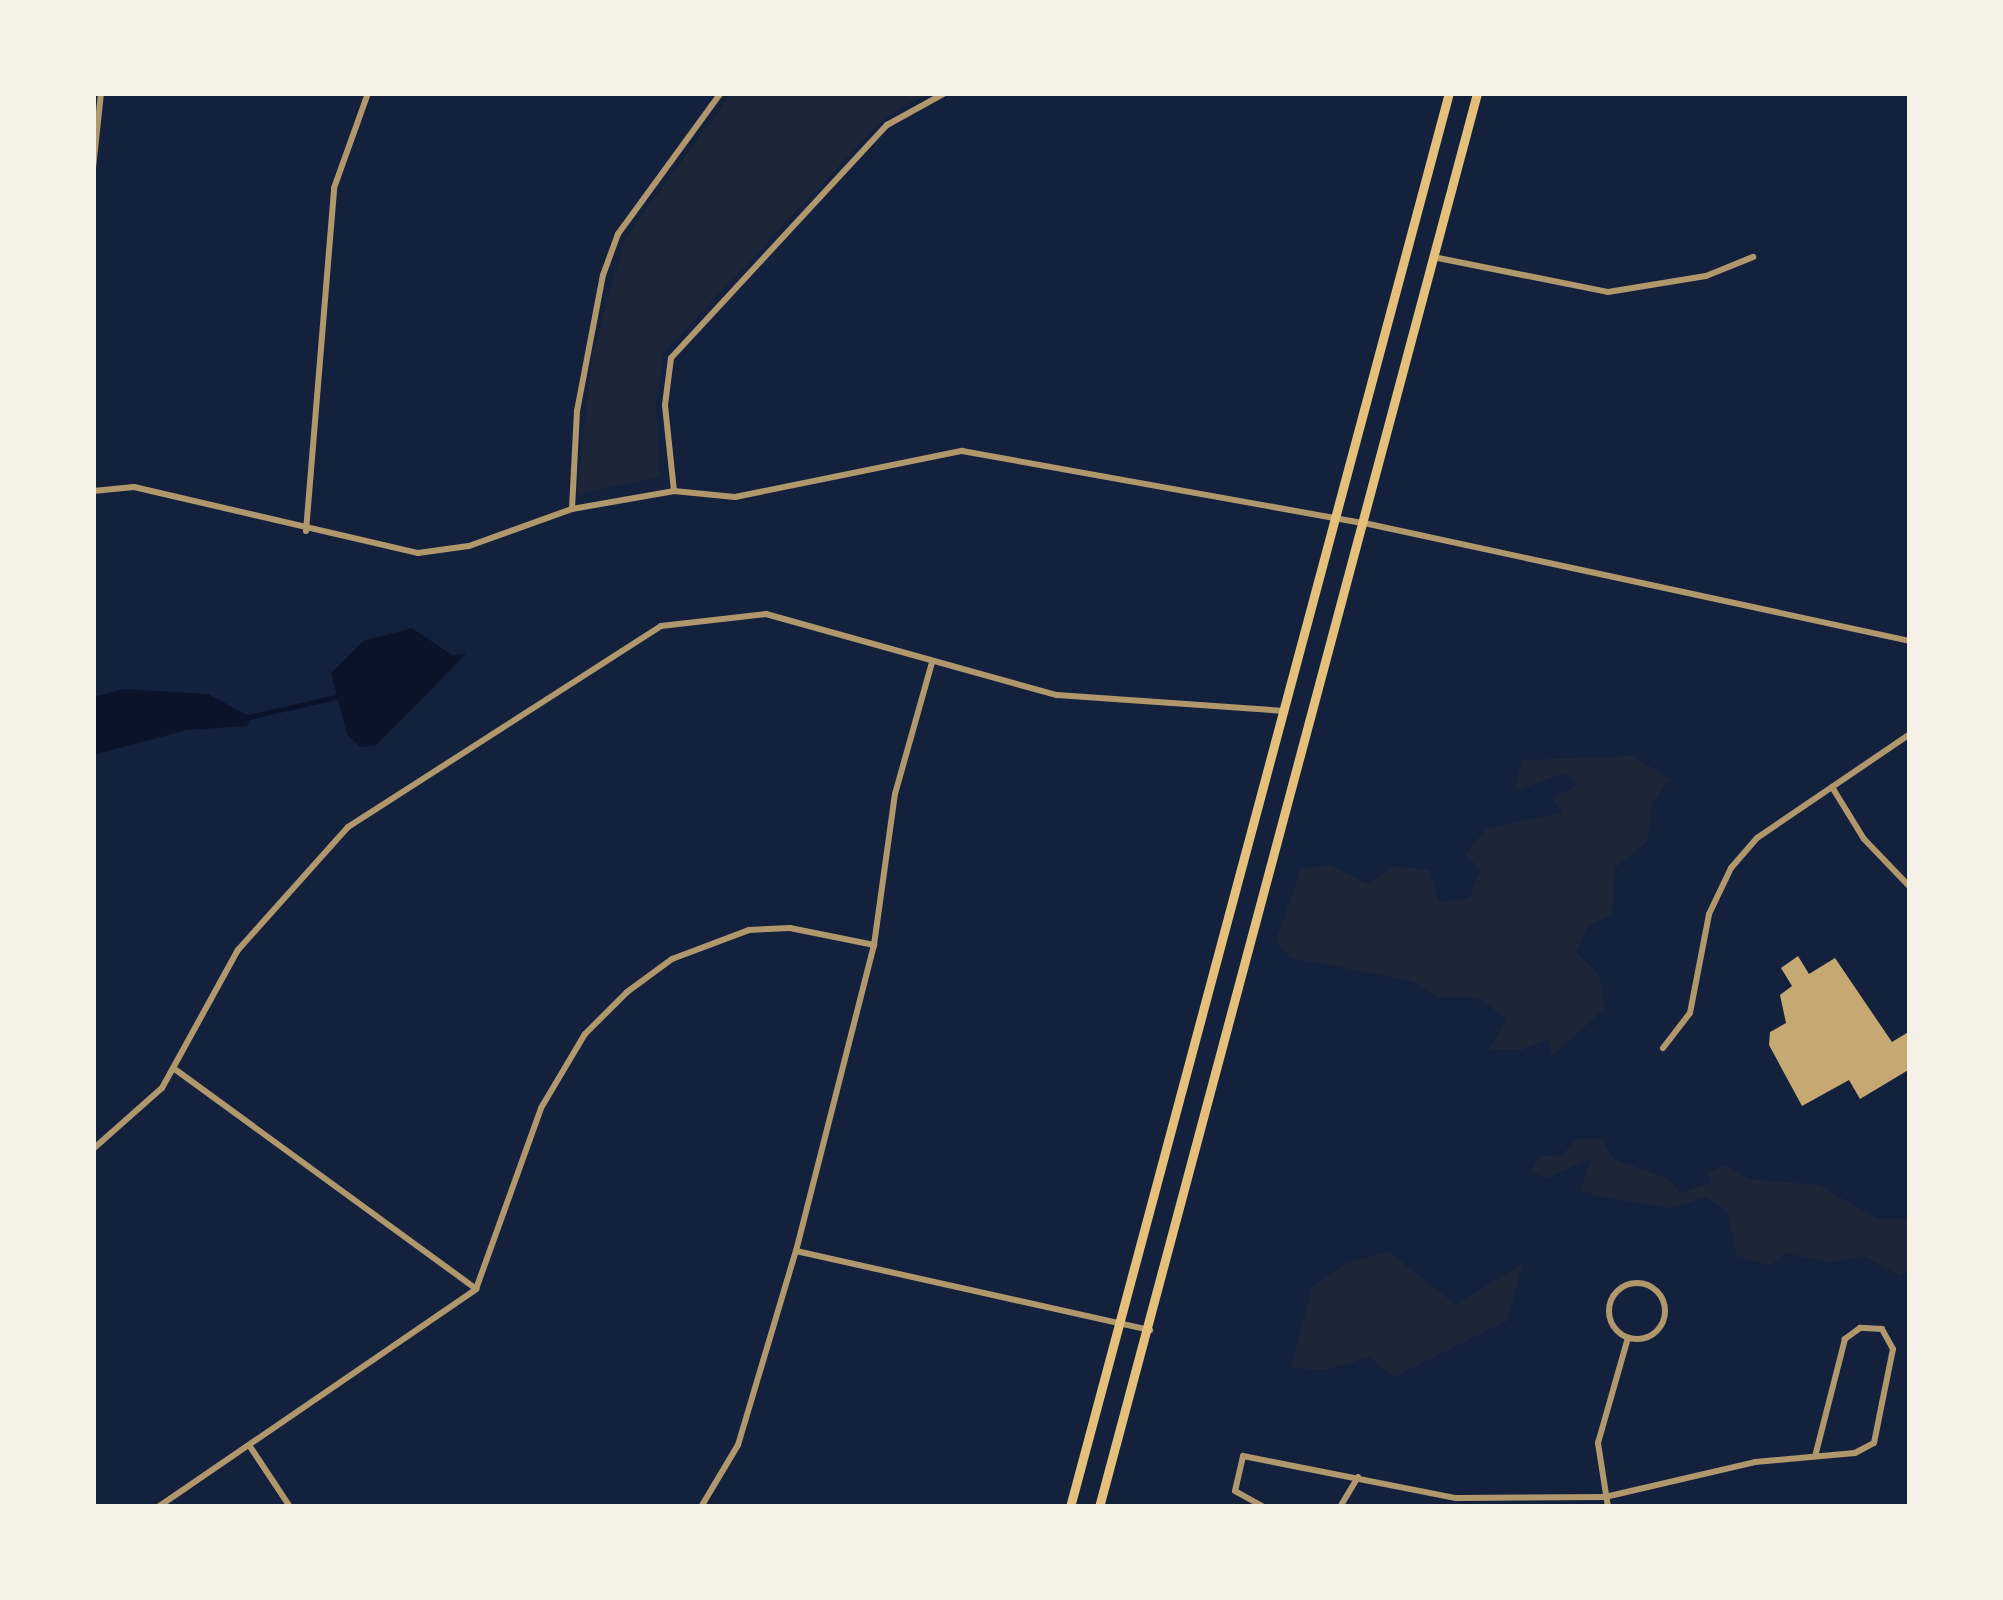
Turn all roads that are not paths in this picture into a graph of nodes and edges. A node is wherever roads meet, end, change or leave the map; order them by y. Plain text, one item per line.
1 (101, 93) edge
2 (368, 93) edge
3 (721, 93) edge
4 (945, 93) edge
5 (1449, 93) edge
6 (1477, 93) edge
7 (93, 168) edge
8 (1433, 257) junction
9 (1753, 257) dead end
10 (93, 491) edge
11 (674, 491) junction
12 (572, 509) junction
13 (1336, 520) junction
14 (1364, 523) junction
15 (306, 531) junction
16 (1910, 641) edge
17 (932, 662) junction
18 (1286, 711) junction
19 (1910, 734) edge
20 (1832, 787) junction
21 (1910, 887) edge
22 (874, 945) junction
23 (1663, 1048) dead end
24 (176, 1070) junction
25 (93, 1149) edge
26 (796, 1251) junction
27 (476, 1289) junction
28 (1124, 1323) junction
29 (1151, 1330) junction
30 (1628, 1338) junction
31 (249, 1445) junction
32 (1816, 1453) junction
33 (1358, 1477) junction
34 (1605, 1497) junction
35 (158, 1507) edge
36 (290, 1507) edge
37 (701, 1507) edge
38 (1070, 1507) edge
39 (1099, 1507) edge
40 (1264, 1507) edge
41 (1340, 1507) edge
42 (1608, 1507) edge

1 - 7 street
2 - 15 street
3 - 12 street
4 - 11 street
5 - 13 main road
6 - 8 main road
8 - 9 street
8 - 14 main road
10 - 15 street
11 - 12 street
11 - 13 street
12 - 15 street
13 - 14 street
13 - 18 main road
14 - 16 street
14 - 29 main road
17 - 18 street
17 - 22 street
17 - 24 street
18 - 28 main road
19 - 20 street
20 - 21 street
20 - 23 street
22 - 26 street
22 - 27 street
24 - 25 street
24 - 27 street
26 - 28 street
26 - 37 street
27 - 31 street
28 - 29 street
28 - 38 main road
29 - 39 main road
30 - 30 street
30 - 34 street
31 - 35 street
31 - 36 street
32 - 32 street
32 - 34 street
33 - 34 street
33 - 40 street
33 - 41 street
34 - 42 street

